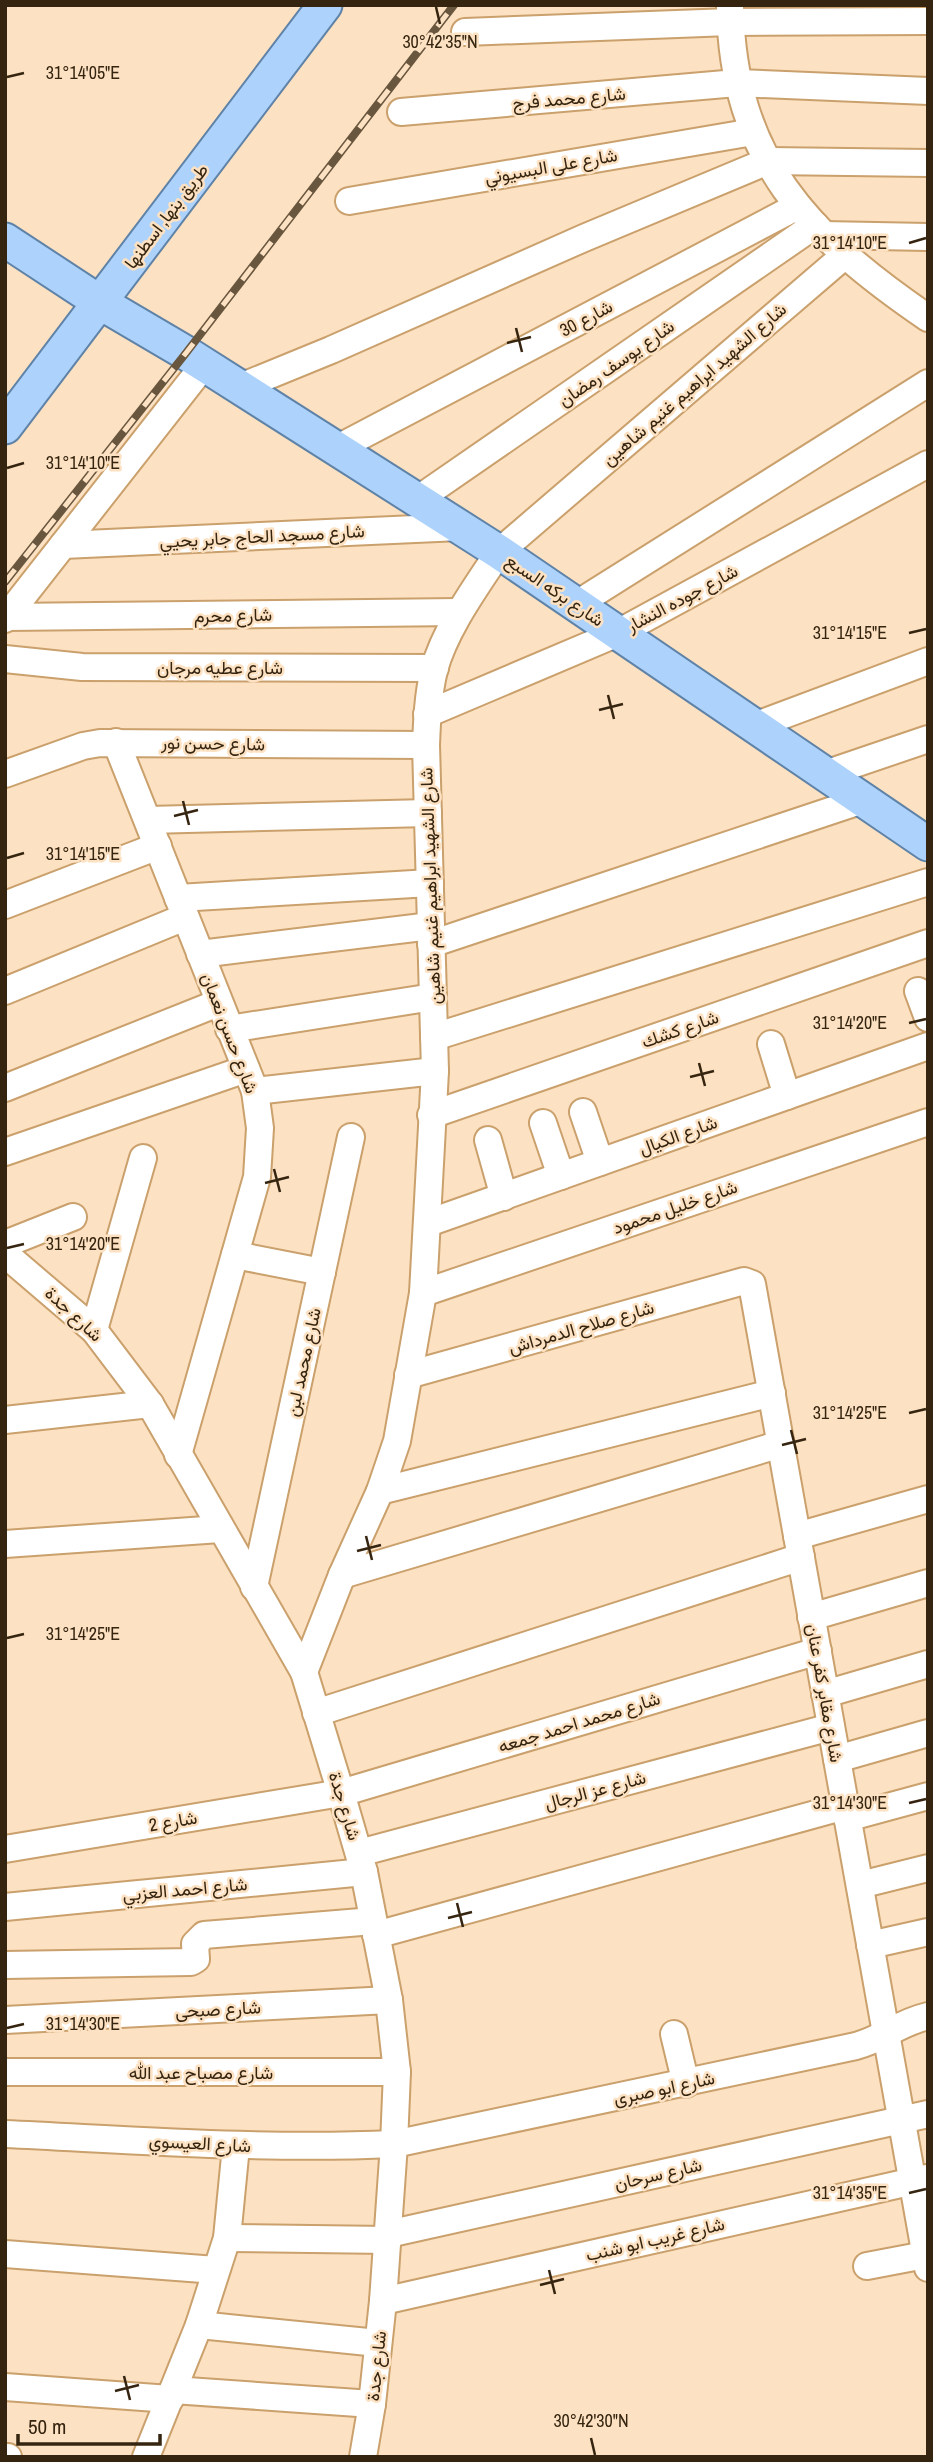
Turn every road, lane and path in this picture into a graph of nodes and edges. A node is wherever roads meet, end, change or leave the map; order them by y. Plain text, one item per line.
1 (325, 5) edge
2 (730, 14) edge
3 (928, 22) edge
4 (465, 32) dead end
5 (737, 83) junction
6 (928, 91) edge
7 (401, 112) dead end
8 (753, 132) junction
9 (768, 161) junction
10 (928, 163) edge
11 (349, 201) dead end
12 (812, 222) junction
13 (928, 237) edge
14 (5, 240) edge
15 (844, 256) junction
16 (110, 308) junction
17 (928, 318) edge
18 (204, 365) junction
19 (928, 383) edge
20 (239, 388) junction
21 (5, 427) edge
22 (336, 449) junction
23 (928, 464) edge
24 (417, 500) junction
25 (460, 527) junction
26 (63, 545) junction
27 (499, 552) junction
28 (577, 604) junction
29 (459, 612) junction
30 (6, 618) edge
31 (618, 633) junction
32 (5, 659) edge
33 (928, 661) edge
34 (435, 668) junction
35 (427, 714) junction
36 (754, 726) junction
37 (928, 739) edge
38 (117, 742) junction
39 (426, 745) junction
40 (5, 774) edge
41 (825, 774) junction
42 (863, 800) junction
43 (428, 813) junction
44 (148, 820) junction
45 (928, 845) edge
46 (158, 846) junction
47 (928, 882) edge
48 (430, 883) junction
49 (5, 905) edge
50 (182, 908) junction
51 (431, 935) junction
52 (928, 943) edge
53 (200, 954) junction
54 (5, 991) edge
55 (918, 991) dead end
56 (433, 997) junction
57 (218, 1003) junction
58 (928, 1018) edge
59 (229, 1029) junction
60 (434, 1037) junction
61 (771, 1044) dead end
62 (928, 1046) edge
63 (435, 1071) junction
64 (251, 1080) junction
65 (5, 1088) edge
66 (787, 1096) junction
67 (583, 1112) dead end
68 (431, 1115) junction
69 (928, 1122) edge
70 (543, 1123) dead end
71 (351, 1137) dead end
72 (488, 1140) dead end
73 (5, 1152) edge
74 (143, 1158) dead end
75 (600, 1162) junction
76 (561, 1176) junction
77 (504, 1197) junction
78 (74, 1217) dead end
79 (428, 1223) junction
80 (5, 1244) edge
81 (5, 1254) edge
82 (235, 1255) junction
83 (322, 1272) junction
84 (17, 1273) edge
85 (752, 1284) joint
86 (423, 1293) junction
87 (94, 1330) junction
88 (408, 1375) junction
89 (772, 1393) junction
90 (150, 1404) junction
91 (5, 1420) edge
92 (781, 1444) junction
93 (178, 1455) junction
94 (380, 1491) junction
95 (928, 1499) edge
96 (220, 1529) junction
97 (5, 1544) edge
98 (799, 1547) junction
99 (342, 1575) junction
100 (928, 1583) edge
101 (254, 1587) junction
102 (811, 1617) junction
103 (818, 1651) junction
104 (928, 1664) edge
105 (304, 1672) junction
106 (825, 1694) junction
107 (316, 1713) junction
108 (831, 1727) junction
109 (928, 1732) edge
110 (837, 1759) junction
111 (341, 1793) junction
112 (928, 1796) edge
113 (846, 1812) junction
114 (5, 1849) edge
115 (361, 1863) junction
116 (928, 1868) edge
117 (860, 1885) junction
118 (5, 1907) edge
119 (374, 1928) junction
120 (928, 1932) edge
121 (870, 1945) junction
122 (5, 1965) edge
123 (389, 2000) junction
124 (928, 2016) edge
125 (5, 2020) edge
126 (674, 2034) dead end
127 (886, 2034) junction
128 (5, 2072) edge
129 (397, 2072) junction
130 (686, 2084) junction
131 (928, 2114) edge
132 (901, 2119) junction
133 (5, 2134) edge
134 (394, 2144) junction
135 (236, 2146) junction
136 (920, 2179) edge
137 (388, 2237) junction
138 (227, 2238) junction
139 (5, 2254) edge
140 (927, 2262) edge
141 (867, 2266) dead end
142 (216, 2270) junction
143 (383, 2301) junction
144 (199, 2325) junction
145 (378, 2343) junction
146 (5, 2388) edge
147 (171, 2394) junction
148 (372, 2404) junction
149 (146, 2457) edge
150 (363, 2457) edge

1 - 16 main road, طريق بنها, اسطنها
2 - 3 street
2 - 4 street
2 - 5 street
5 - 6 street, شارع محمد فرج
5 - 7 street, شارع محمد فرج
5 - 8 street
8 - 9 street
8 - 11 street, شارع على البسيوني
9 - 10 street
9 - 12 street
9 - 20 street
12 - 13 street
12 - 15 street
12 - 22 street, شارع 30
12 - 24 street, شارع يوسف رمضان
14 - 16 main road, شارع بركه السبع
15 - 17 street
15 - 27 street, شارع الشهيد ابراهيم غنيم شاهين
16 - 18 main road, شارع بركه السبع
16 - 21 main road, طريق بنها, اسطنها
18 - 20 main road, شارع بركه السبع
18 - 26 street
19 - 28 street
20 - 22 main road, شارع بركه السبع
22 - 24 main road, شارع بركه السبع
23 - 31 street, شارع جوده النشار
24 - 25 main road, شارع بركه السبع
25 - 26 street, شارع مسجد الحاج جابر يحيي
25 - 27 main road, شارع بركه السبع
26 - 30 street
27 - 28 main road, شارع بركه السبع
27 - 29 street, شارع الشهيد ابراهيم غنيم شاهين
28 - 31 main road, شارع بركه السبع
29 - 30 street, شارع محرم
29 - 34 street, شارع الشهيد ابراهيم غنيم شاهين
31 - 35 street, شارع جوده النشار
31 - 36 main road, شارع بركه السبع
32 - 34 street, شارع عطيه مرجان
33 - 36 street
34 - 35 street, شارع الشهيد ابراهيم غنيم شاهين
35 - 39 street, شارع الشهيد ابراهيم غنيم شاهين
36 - 41 main road, شارع بركه السبع
37 - 41 street
38 - 39 street, شارع حسن نور
38 - 40 street, شارع حسن نور
38 - 44 street, شارع حسن نعمان
39 - 43 street, شارع الشهيد ابراهيم غنيم شاهين
41 - 42 main road, شارع بركه السبع
42 - 45 main road, شارع بركه السبع
42 - 51 street
43 - 44 street
43 - 48 street, شارع الشهيد ابراهيم غنيم شاهين
44 - 46 street, شارع حسن نعمان
46 - 49 street
46 - 50 street, شارع حسن نعمان
47 - 60 street
48 - 50 street
48 - 51 street, شارع الشهيد ابراهيم غنيم شاهين
50 - 53 street, شارع حسن نعمان
50 - 54 street
51 - 53 street
51 - 56 street, شارع الشهيد ابراهيم غنيم شاهين
52 - 68 street, شارع كشك
53 - 57 street, شارع حسن نعمان
55 - 58 street
56 - 59 street
56 - 60 street, شارع الشهيد ابراهيم غنيم شاهين
57 - 59 street, شارع حسن نعمان
57 - 65 street
59 - 64 street, شارع حسن نعمان
60 - 63 street, شارع الشهيد ابراهيم غنيم شاهين
61 - 66 street
62 - 66 street, شارع الكيال
63 - 64 street
63 - 68 street, شارع الشهيد ابراهيم غنيم شاهين
64 - 73 street
64 - 82 street, شارع حسن نعمان
66 - 75 street, شارع الكيال
67 - 75 street
68 - 79 street, شارع الشهيد ابراهيم غنيم شاهين
69 - 86 street, شارع خليل محمود
70 - 76 street
71 - 83 street, شارع محمد لبن
72 - 77 street
74 - 87 street
75 - 76 street, شارع الكيال
76 - 77 street, شارع الكيال
77 - 79 street, شارع الكيال
78 - 80 street
79 - 86 street, شارع الشهيد ابراهيم غنيم شاهين
81 - 84 street, شارع جدة
82 - 83 street
82 - 93 street, شارع حسن نعمان
83 - 101 street, شارع محمد لبن
84 - 87 street, شارع جدة
85 - 88 street, شارع صلاح الدمرداش
85 - 89 street, شارع مقابر كفر عنان
86 - 88 street, شارع الشهيد ابراهيم غنيم شاهين
87 - 90 street, شارع جدة
88 - 94 street, شارع الشهيد ابراهيم غنيم شاهين
89 - 92 street, شارع مقابر كفر عنان
89 - 94 street
90 - 91 street
90 - 93 street, شارع جدة
92 - 98 street, شارع مقابر كفر عنان
92 - 99 street
93 - 96 street, شارع جدة
94 - 99 street, شارع الشهيد ابراهيم غنيم شاهين
95 - 98 street
96 - 97 street
96 - 101 street, شارع جدة
98 - 102 street, شارع مقابر كفر عنان
98 - 107 street
99 - 105 street, شارع الشهيد ابراهيم غنيم شاهين
100 - 102 street
101 - 105 street, شارع جدة
102 - 103 street, شارع مقابر كفر عنان
103 - 106 street, شارع مقابر كفر عنان
103 - 111 street, شارع محمد احمد جمعه
104 - 106 street
105 - 107 street, شارع جدة
106 - 108 street, شارع مقابر كفر عنان
107 - 111 street, شارع جدة
108 - 110 street, شارع مقابر كفر عنان
108 - 115 street, شارع عز الرجال
109 - 110 street
110 - 113 street, شارع مقابر كفر عنان
111 - 114 street, شارع 2
111 - 115 street, شارع جدة
112 - 113 street
113 - 117 street, شارع مقابر كفر عنان
113 - 119 street
115 - 118 street, شارع احمد العزبي
115 - 119 street, شارع جدة
116 - 117 street
117 - 121 street, شارع مقابر كفر عنان
119 - 122 street
119 - 123 street, شارع جدة
120 - 121 street
121 - 127 street, شارع مقابر كفر عنان
123 - 125 street, شارع صبحى
123 - 129 street, شارع جدة
124 - 127 street, شارع ابو صبرى
126 - 130 street
127 - 130 street, شارع ابو صبرى
127 - 132 street, شارع مقابر كفر عنان
128 - 129 street, شارع مصباح عبد الله
129 - 134 street, شارع جدة
130 - 134 street, شارع ابو صبرى
131 - 132 street, شارع سرحان
132 - 136 street, شارع مقابر كفر عنان
132 - 137 street, شارع سرحان
133 - 135 street, شارع العيسوي
134 - 135 street, شارع العيسوي
134 - 137 street, شارع جدة
135 - 138 street
136 - 140 street, شارع مقابر كفر عنان
136 - 143 street, شارع غريب ابو شنب
137 - 138 street, شارع سرحان
137 - 143 street, شارع جدة
138 - 142 street
139 - 142 street
140 - 141 street
142 - 144 street
143 - 145 street, شارع جدة
144 - 145 street
144 - 147 street
145 - 148 street, شارع جدة
146 - 147 street
147 - 148 street
147 - 149 street
148 - 150 street, شارع جدة

